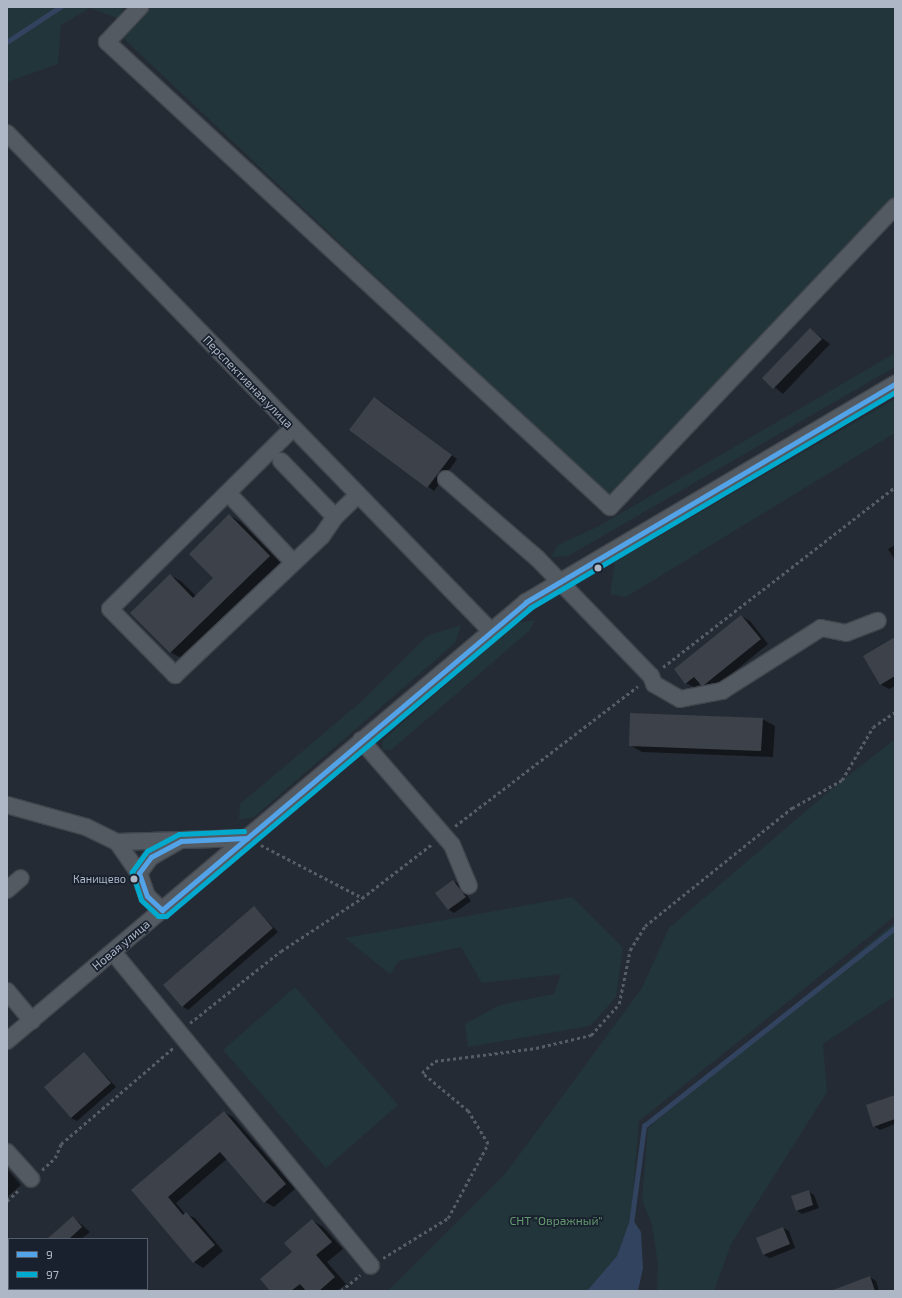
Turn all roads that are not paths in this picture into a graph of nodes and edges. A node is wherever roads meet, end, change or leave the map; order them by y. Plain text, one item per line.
1 (140, 7) edge
2 (7, 133) edge
3 (895, 207) edge
4 (895, 384) edge
5 (293, 428) junction
6 (281, 461) dead end
7 (446, 479) dead end
8 (228, 493) junction
9 (358, 495) junction
10 (335, 517) junction
11 (293, 562) junction
12 (561, 582) junction
13 (878, 621) dead end
14 (490, 630) junction
15 (361, 740) junction
16 (7, 805) edge
17 (246, 838) junction
18 (181, 841) junction
19 (117, 842) junction
20 (139, 873) junction
21 (21, 878) dead end
22 (469, 886) dead end
23 (7, 890) edge
24 (162, 910) junction
25 (112, 952) junction
26 (7, 991) edge
27 (32, 1020) junction
28 (7, 1041) edge
29 (7, 1152) edge
30 (31, 1180) dead end
31 (371, 1266) road end

1 - 3 street
2 - 5 street, Перспективная улица
4 - 12 street, Новая улица
5 - 8 street
5 - 9 street, Перспективная улица
6 - 10 street
7 - 12 street
8 - 11 street
8 - 11 street
9 - 10 street
9 - 14 street, Перспективная улица
10 - 11 street
12 - 13 street
12 - 14 street, Новая улица
14 - 15 street, Новая улица
15 - 17 street, Новая улица
15 - 22 street
16 - 19 street
17 - 18 street
17 - 24 street, Новая улица
18 - 19 street
18 - 20 street
19 - 20 street
20 - 24 street
21 - 23 street
24 - 25 street, Новая улица
25 - 27 street, Новая улица
25 - 31 street
26 - 27 street
27 - 28 street, Новая улица
29 - 30 street

